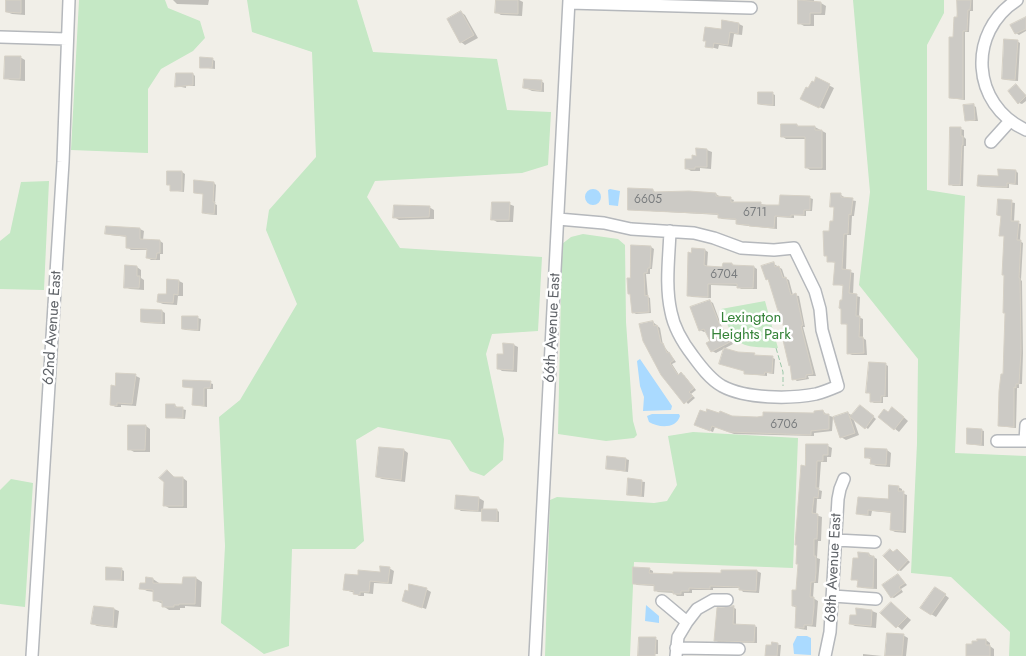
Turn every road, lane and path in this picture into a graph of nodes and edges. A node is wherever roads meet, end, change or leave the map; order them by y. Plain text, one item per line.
1 (69, 0) edge
2 (569, 2) edge
3 (1014, 2) edge
4 (751, 8) dead end
5 (0, 37) edge
6 (67, 38) junction
7 (1010, 121) junction
8 (1026, 130) edge
9 (991, 142) dead end
10 (558, 219) junction
11 (670, 231) junction
12 (776, 348) dead end
13 (783, 396) junction
14 (1026, 425) edge
15 (997, 441) dead end
16 (844, 480) dead end
17 (836, 540) junction
18 (875, 542) dead end
19 (833, 596) junction
20 (876, 599) dead end
21 (727, 600) dead end
22 (662, 601) dead end
23 (687, 622) junction
24 (738, 649) dead end
25 (676, 652) edge
26 (32, 656) edge
27 (535, 656) edge
28 (825, 656) edge

1 - 6 street, 62nd Avenue East
2 - 4 street
2 - 10 street, 66th Avenue East
3 - 7 street
5 - 6 street
6 - 26 street, 62nd Avenue East
7 - 8 street
7 - 9 street
10 - 11 street
10 - 27 street, 66th Avenue East
11 - 13 street
11 - 13 street
12 - 13 path
14 - 15 street
16 - 17 street, 68th Avenue East
17 - 18 street
17 - 19 street, 68th Avenue East
19 - 20 street
19 - 28 street, 68th Avenue East
21 - 23 street
22 - 23 street
23 - 25 street
24 - 25 street

